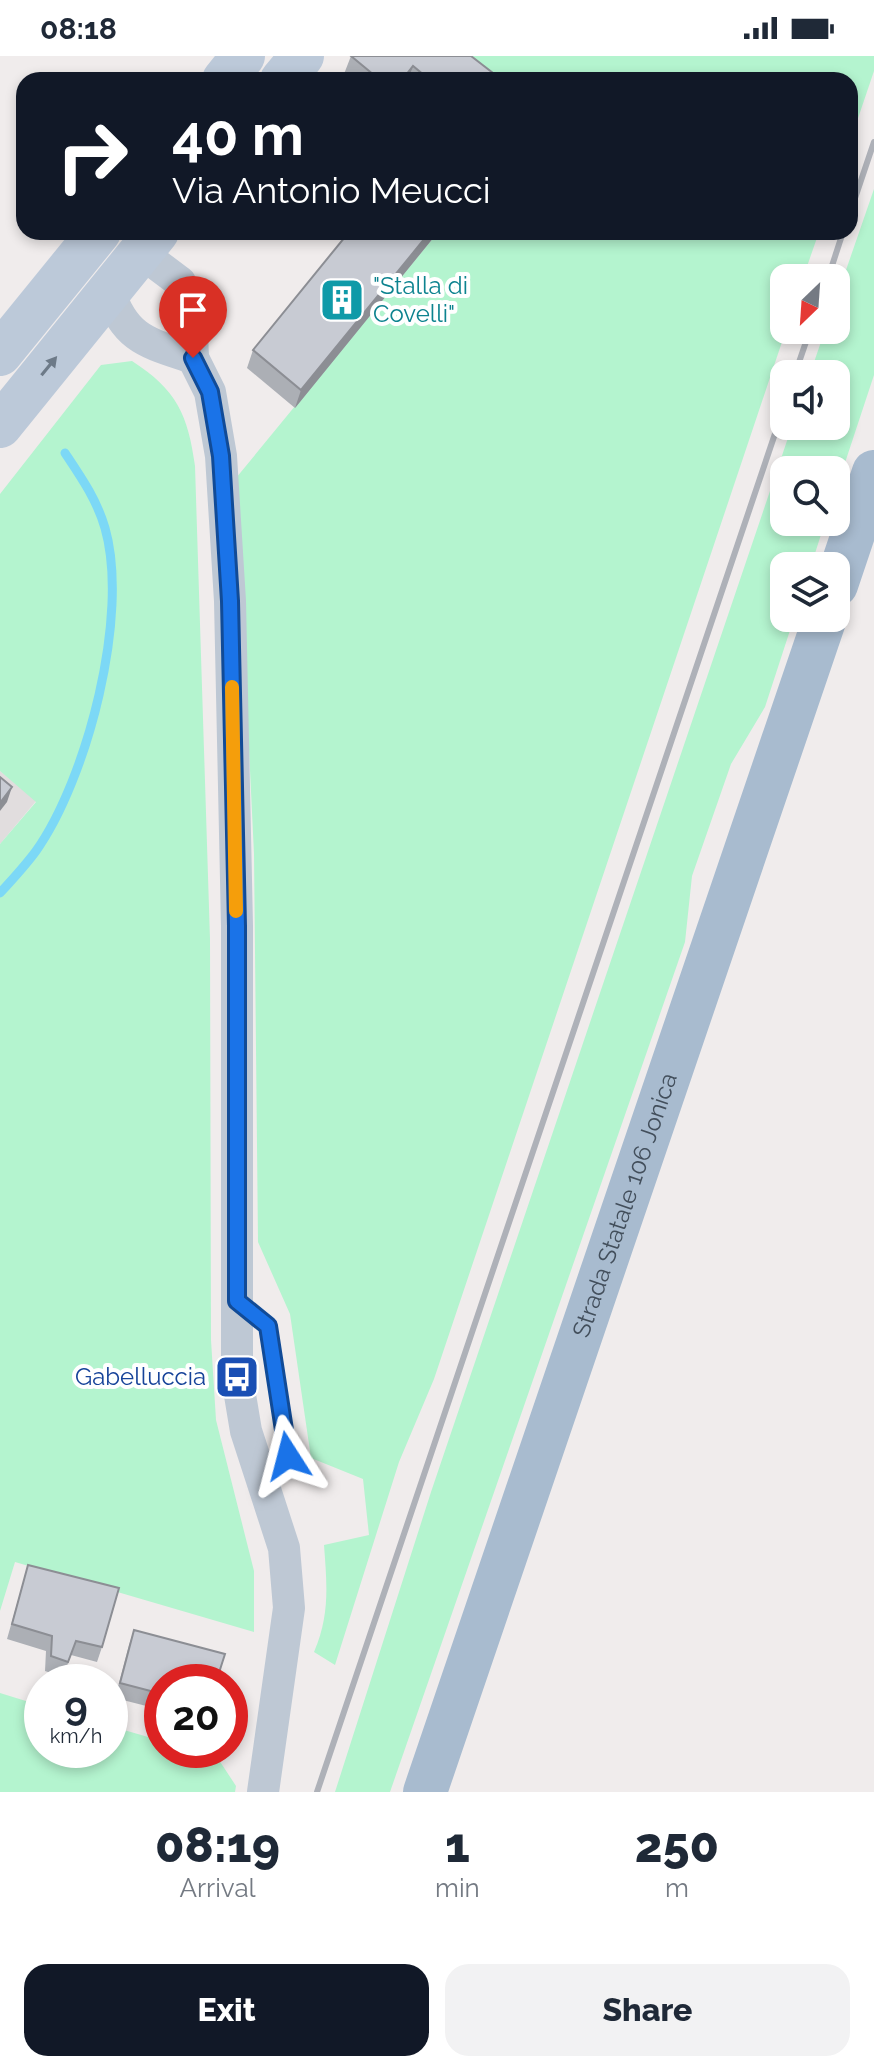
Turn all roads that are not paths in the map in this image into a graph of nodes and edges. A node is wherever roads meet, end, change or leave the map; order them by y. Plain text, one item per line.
1 (243, 56) edge
2 (302, 56) edge
3 (230, 72) edge
4 (289, 72) edge
5 (93, 240) edge
6 (104, 240) edge
7 (133, 262) edge
8 (0, 354) edge
9 (193, 358) junction
10 (0, 426) edge
11 (874, 472) edge
12 (847, 552) edge
13 (820, 632) edge
14 (263, 1792) edge
15 (425, 1792) edge

1 - 3 street
2 - 4 street
5 - 8 street
6 - 7 street
7 - 9 street
7 - 9 street
10 -> 7 street
9 - 14 street
11 - 12 main road
13 - 15 main road, Strada Statale 106 Jonica

